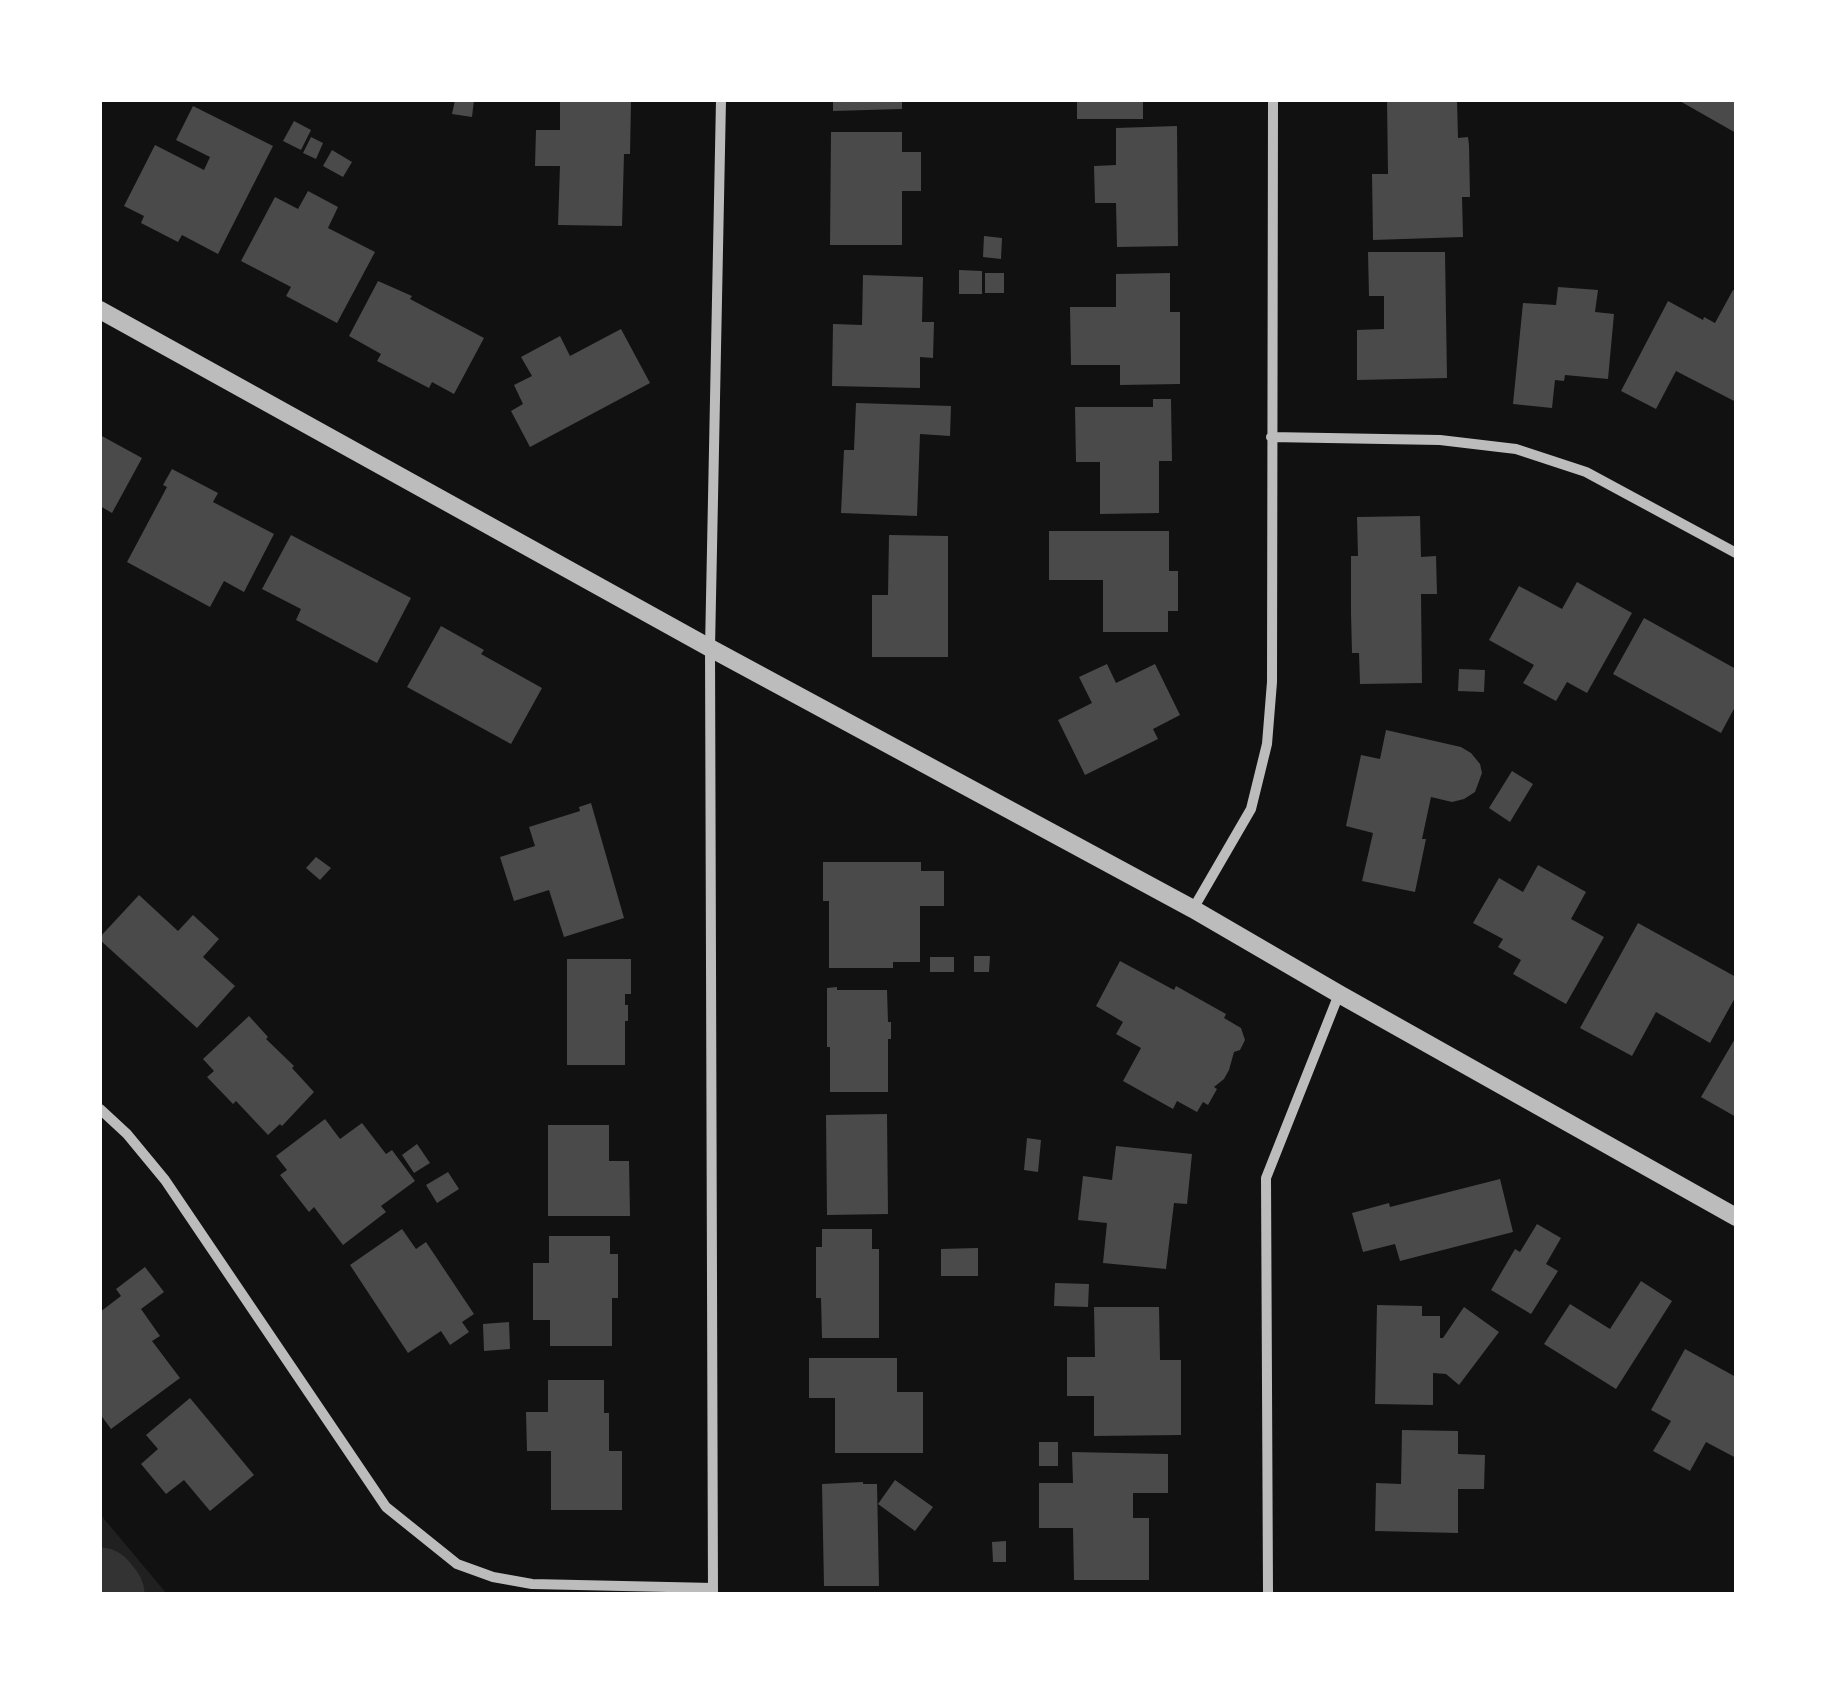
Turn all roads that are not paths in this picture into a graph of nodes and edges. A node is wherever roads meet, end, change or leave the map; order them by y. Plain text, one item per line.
1 (721, 100) edge
2 (1273, 100) edge
3 (100, 310) edge
4 (1271, 437) junction
5 (1736, 554) edge
6 (710, 648) junction
7 (1193, 909) junction
8 (1339, 994) junction
9 (100, 1109) edge
10 (1736, 1217) edge
11 (713, 1591) edge
12 (1268, 1594) edge

1 - 6 street
2 - 4 street
3 - 6 street
4 - 5 street
4 - 7 street
6 - 7 street
6 - 11 street
7 - 8 street
8 - 10 street
8 - 12 street
9 - 11 street

